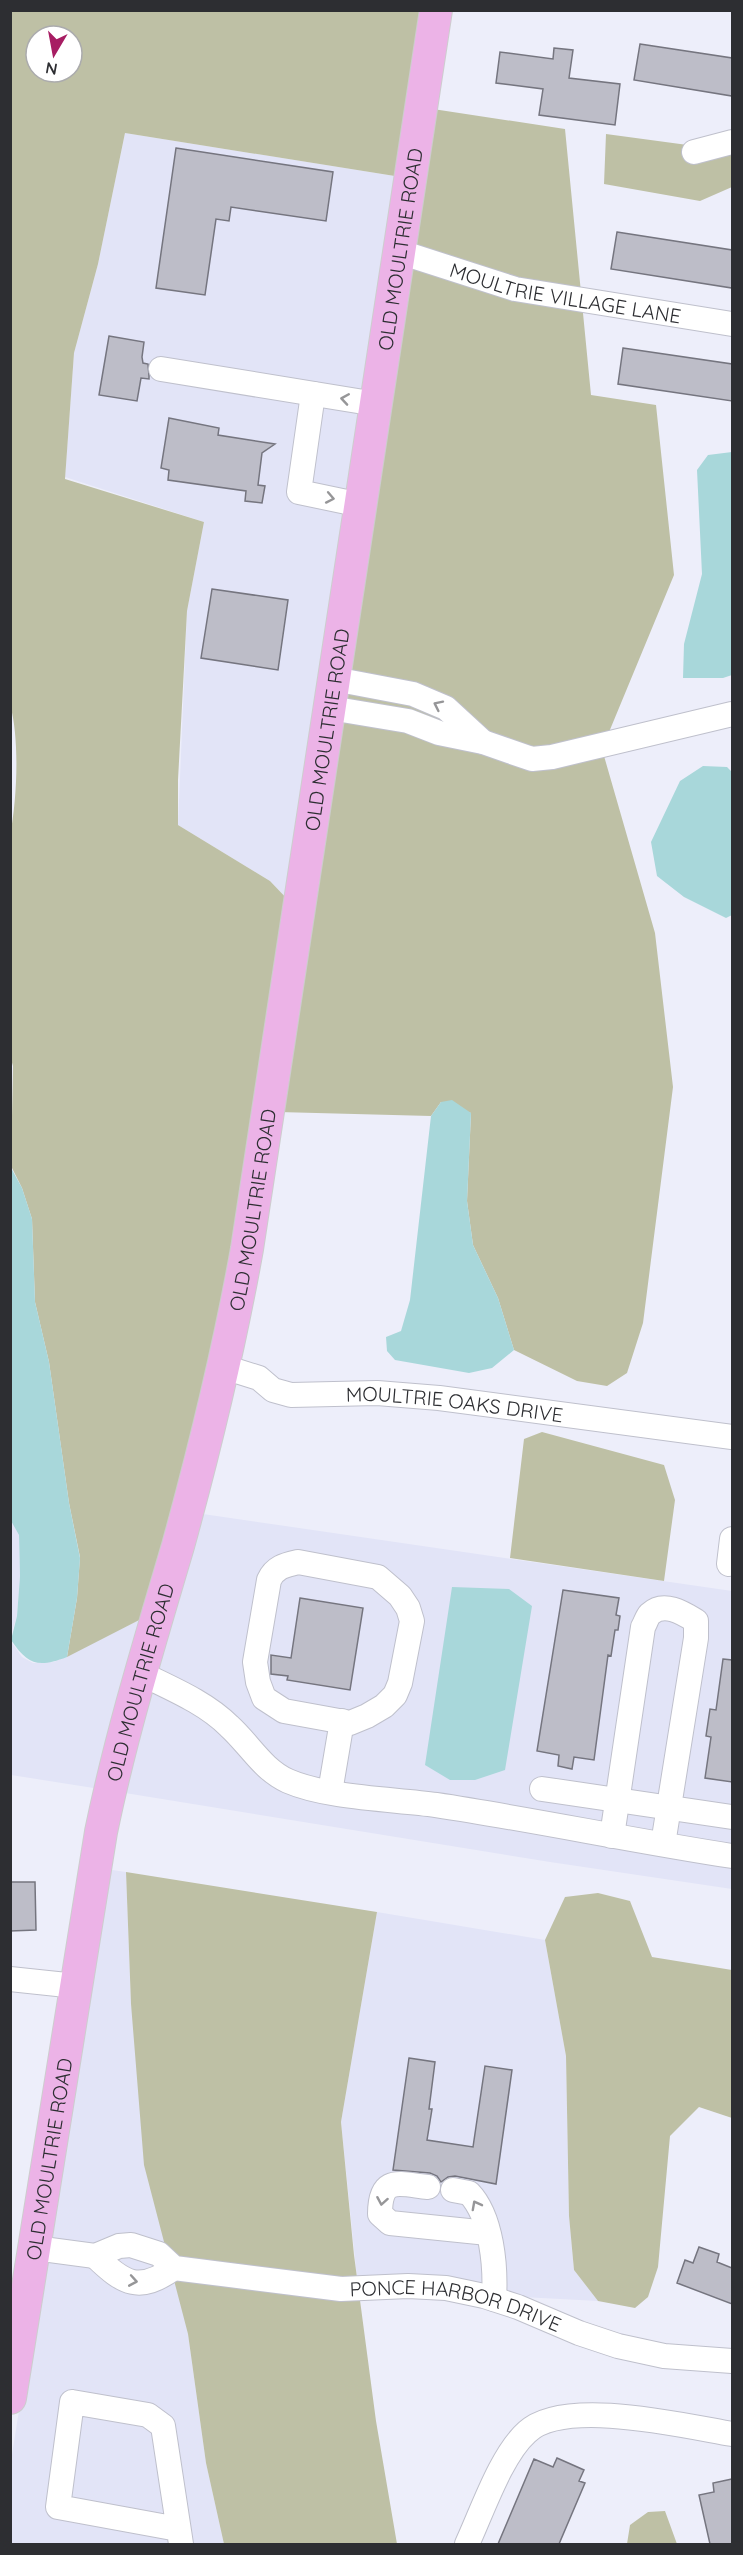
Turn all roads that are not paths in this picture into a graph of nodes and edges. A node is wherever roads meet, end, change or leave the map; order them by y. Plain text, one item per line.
1 (436, 10) edge
2 (732, 142) edge
3 (694, 152) dead end
4 (400, 252) junction
5 (732, 324) edge
6 (161, 369) dead end
7 (313, 394) junction
8 (376, 404) junction
9 (361, 505) junction
10 (332, 693) junction
11 (732, 714) edge
12 (224, 1367) junction
13 (732, 1437) edge
14 (732, 1539) edge
15 (729, 1564) dead end
16 (140, 1673) junction
17 (342, 1721) junction
18 (542, 1789) dead end
19 (330, 1792) junction
20 (617, 1800) junction
21 (669, 1807) junction
22 (732, 1817) edge
23 (612, 1836) junction
24 (663, 1845) junction
25 (732, 1856) edge
26 (10, 1979) edge
27 (76, 1986) junction
28 (428, 2187) dead end
29 (453, 2190) dead end
30 (488, 2233) junction
31 (35, 2248) junction
32 (95, 2256) junction
33 (174, 2268) junction
34 (494, 2299) junction
35 (732, 2361) edge
36 (10, 2398) edge
37 (732, 2434) edge
38 (179, 2537) edge
39 (467, 2544) edge

1 - 4 main road, OLD MOULTRIE ROAD
2 - 3 street
4 - 5 street, MOULTRIE VILLAGE LANE
4 - 8 main road, OLD MOULTRIE ROAD
6 - 7 street
8 -> 7 street
7 -> 9 street
8 - 9 main road, OLD MOULTRIE ROAD
9 - 10 main road, OLD MOULTRIE ROAD
10 - 11 street
10 - 12 main road, OLD MOULTRIE ROAD
12 - 13 street, MOULTRIE OAKS DRIVE
12 - 16 main road, OLD MOULTRIE ROAD
14 - 15 street
16 - 19 street
16 - 27 main road, OLD MOULTRIE ROAD
17 - 17 street
17 - 19 street
18 - 20 street
19 - 23 street
20 - 21 street
20 - 21 street
20 - 23 street
21 - 22 street
21 - 24 street
23 - 24 street
24 - 25 street
26 - 27 street
27 - 31 main road, OLD MOULTRIE ROAD
28 -> 30 street
30 -> 29 street
30 - 34 street
31 - 32 street, PONCE HARBOR DRIVE
31 - 36 main road, OLD MOULTRIE ROAD
32 - 33 street, PONCE HARBOR DRIVE
32 -> 33 street
33 - 34 street, PONCE HARBOR DRIVE
34 - 35 street, PONCE HARBOR DRIVE
37 - 39 street
38 - 38 street

